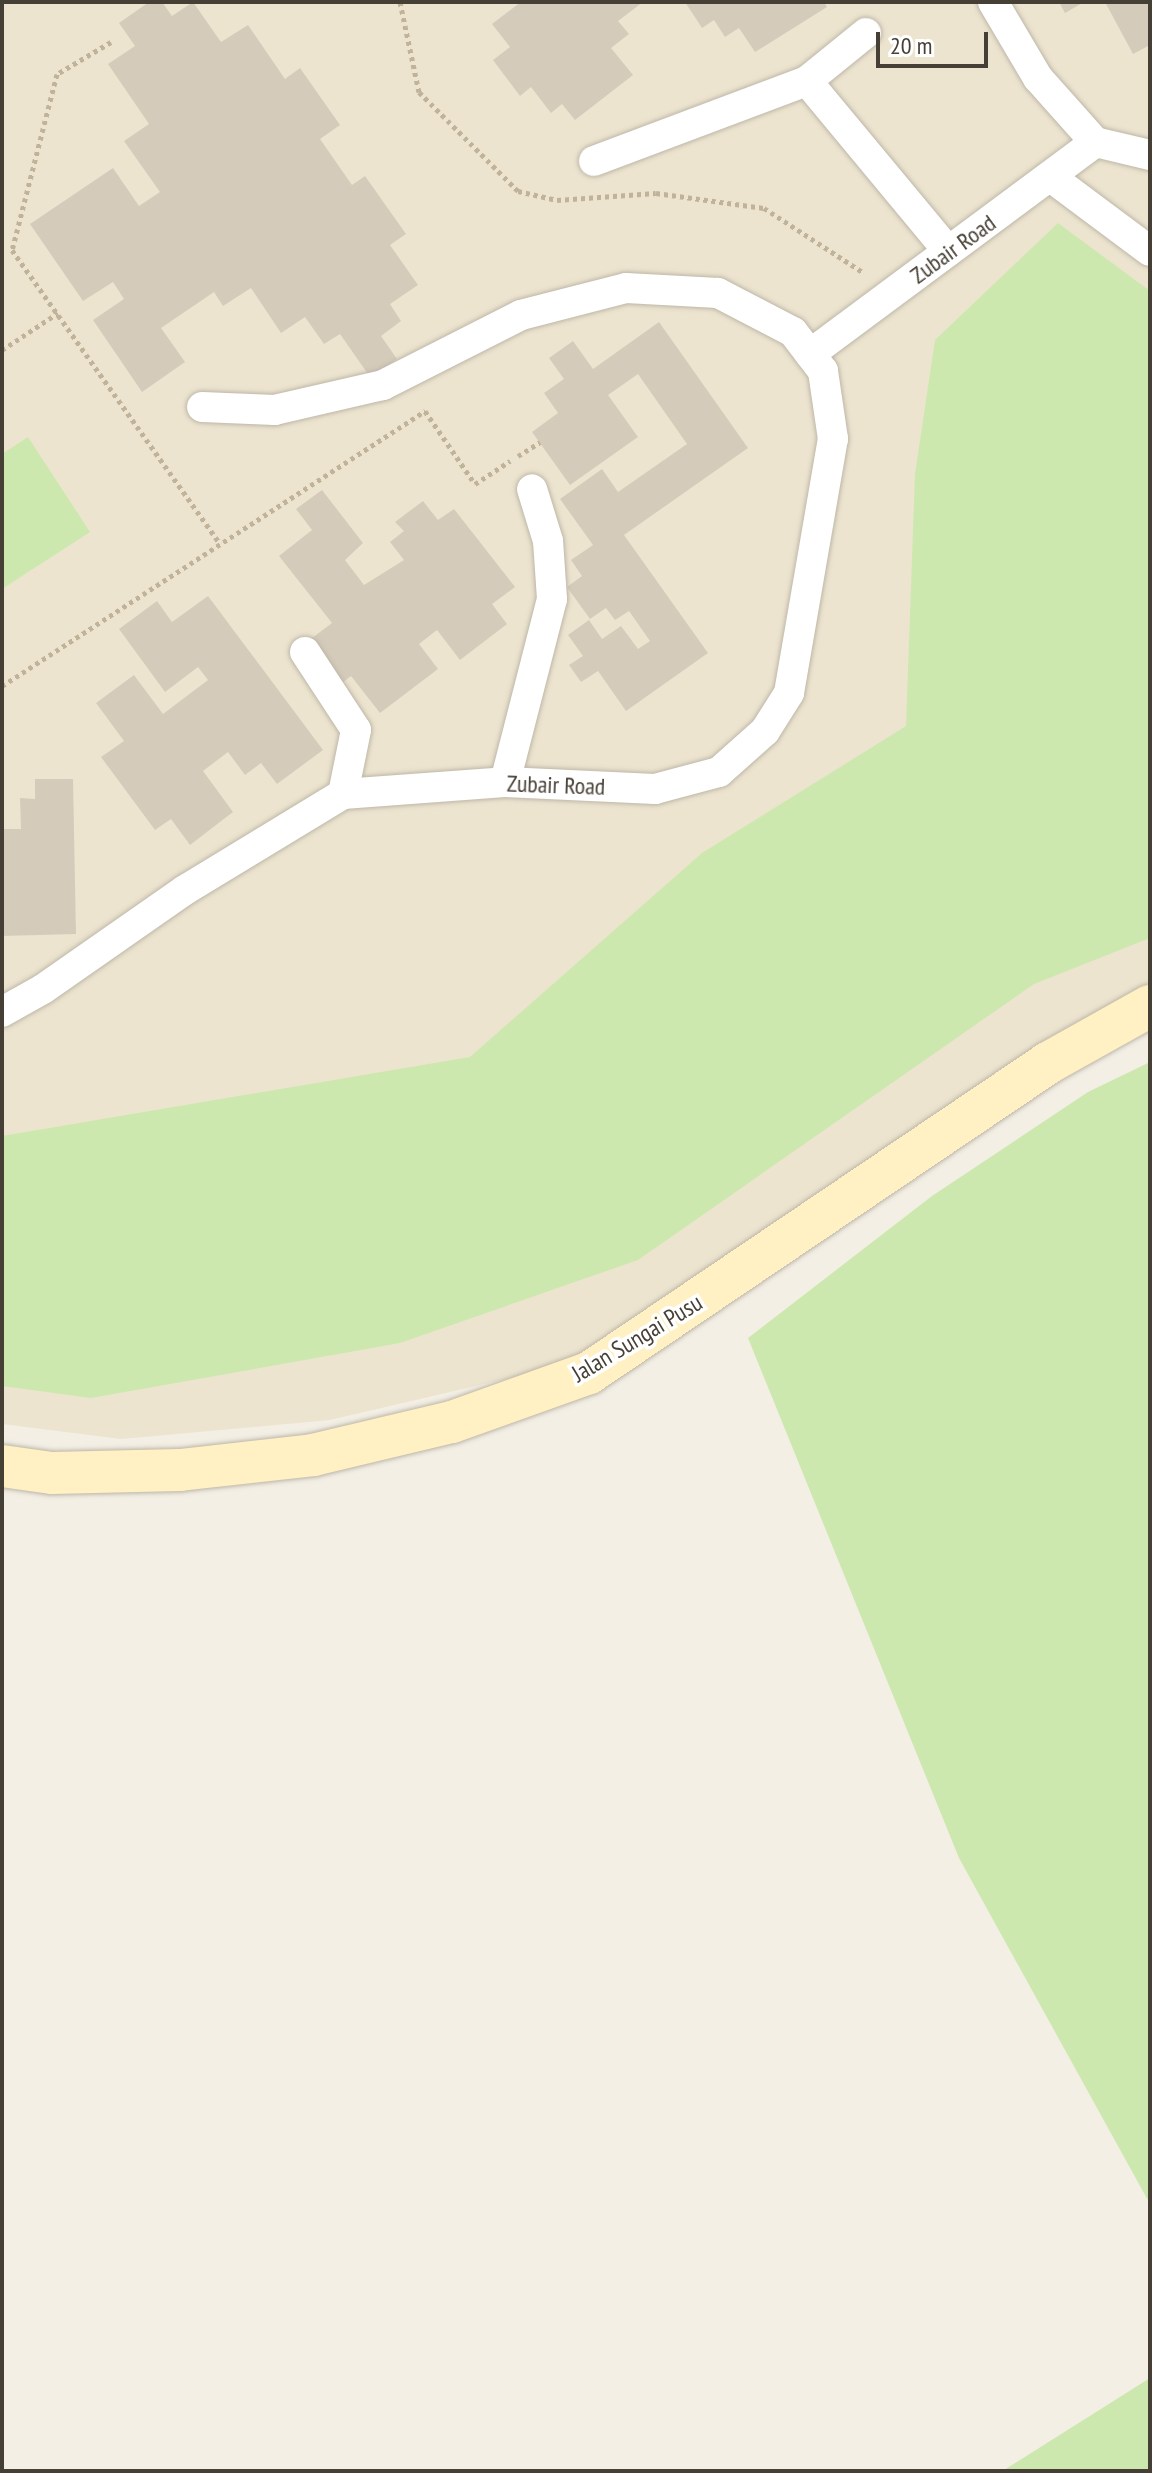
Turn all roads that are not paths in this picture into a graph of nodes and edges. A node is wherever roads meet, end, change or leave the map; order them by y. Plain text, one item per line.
1 (993, 2) edge
2 (866, 33) dead end
3 (807, 81) junction
4 (1095, 142) junction
5 (1150, 155) edge
6 (594, 161) dead end
7 (1052, 178) junction
8 (948, 251) junction
9 (1150, 251) edge
10 (810, 354) junction
11 (202, 407) dead end
12 (532, 489) dead end
13 (305, 652) dead end
14 (505, 782) junction
15 (343, 794) junction
16 (1150, 1006) edge
17 (2, 1012) edge
18 (2, 1466) edge

1 - 4 street
2 - 3 street
3 - 6 street
3 - 8 street
4 - 5 street
4 - 7 street, Zubair Road
7 - 8 street, Zubair Road
7 - 9 street
8 - 10 street, Zubair Road
10 - 11 street, Zubair Road
10 - 14 street, Zubair Road
12 - 14 street
13 - 15 street
14 - 15 street, Zubair Road
15 - 17 street, Zubair Road
16 - 18 main road, Jalan Sungai Pusu

